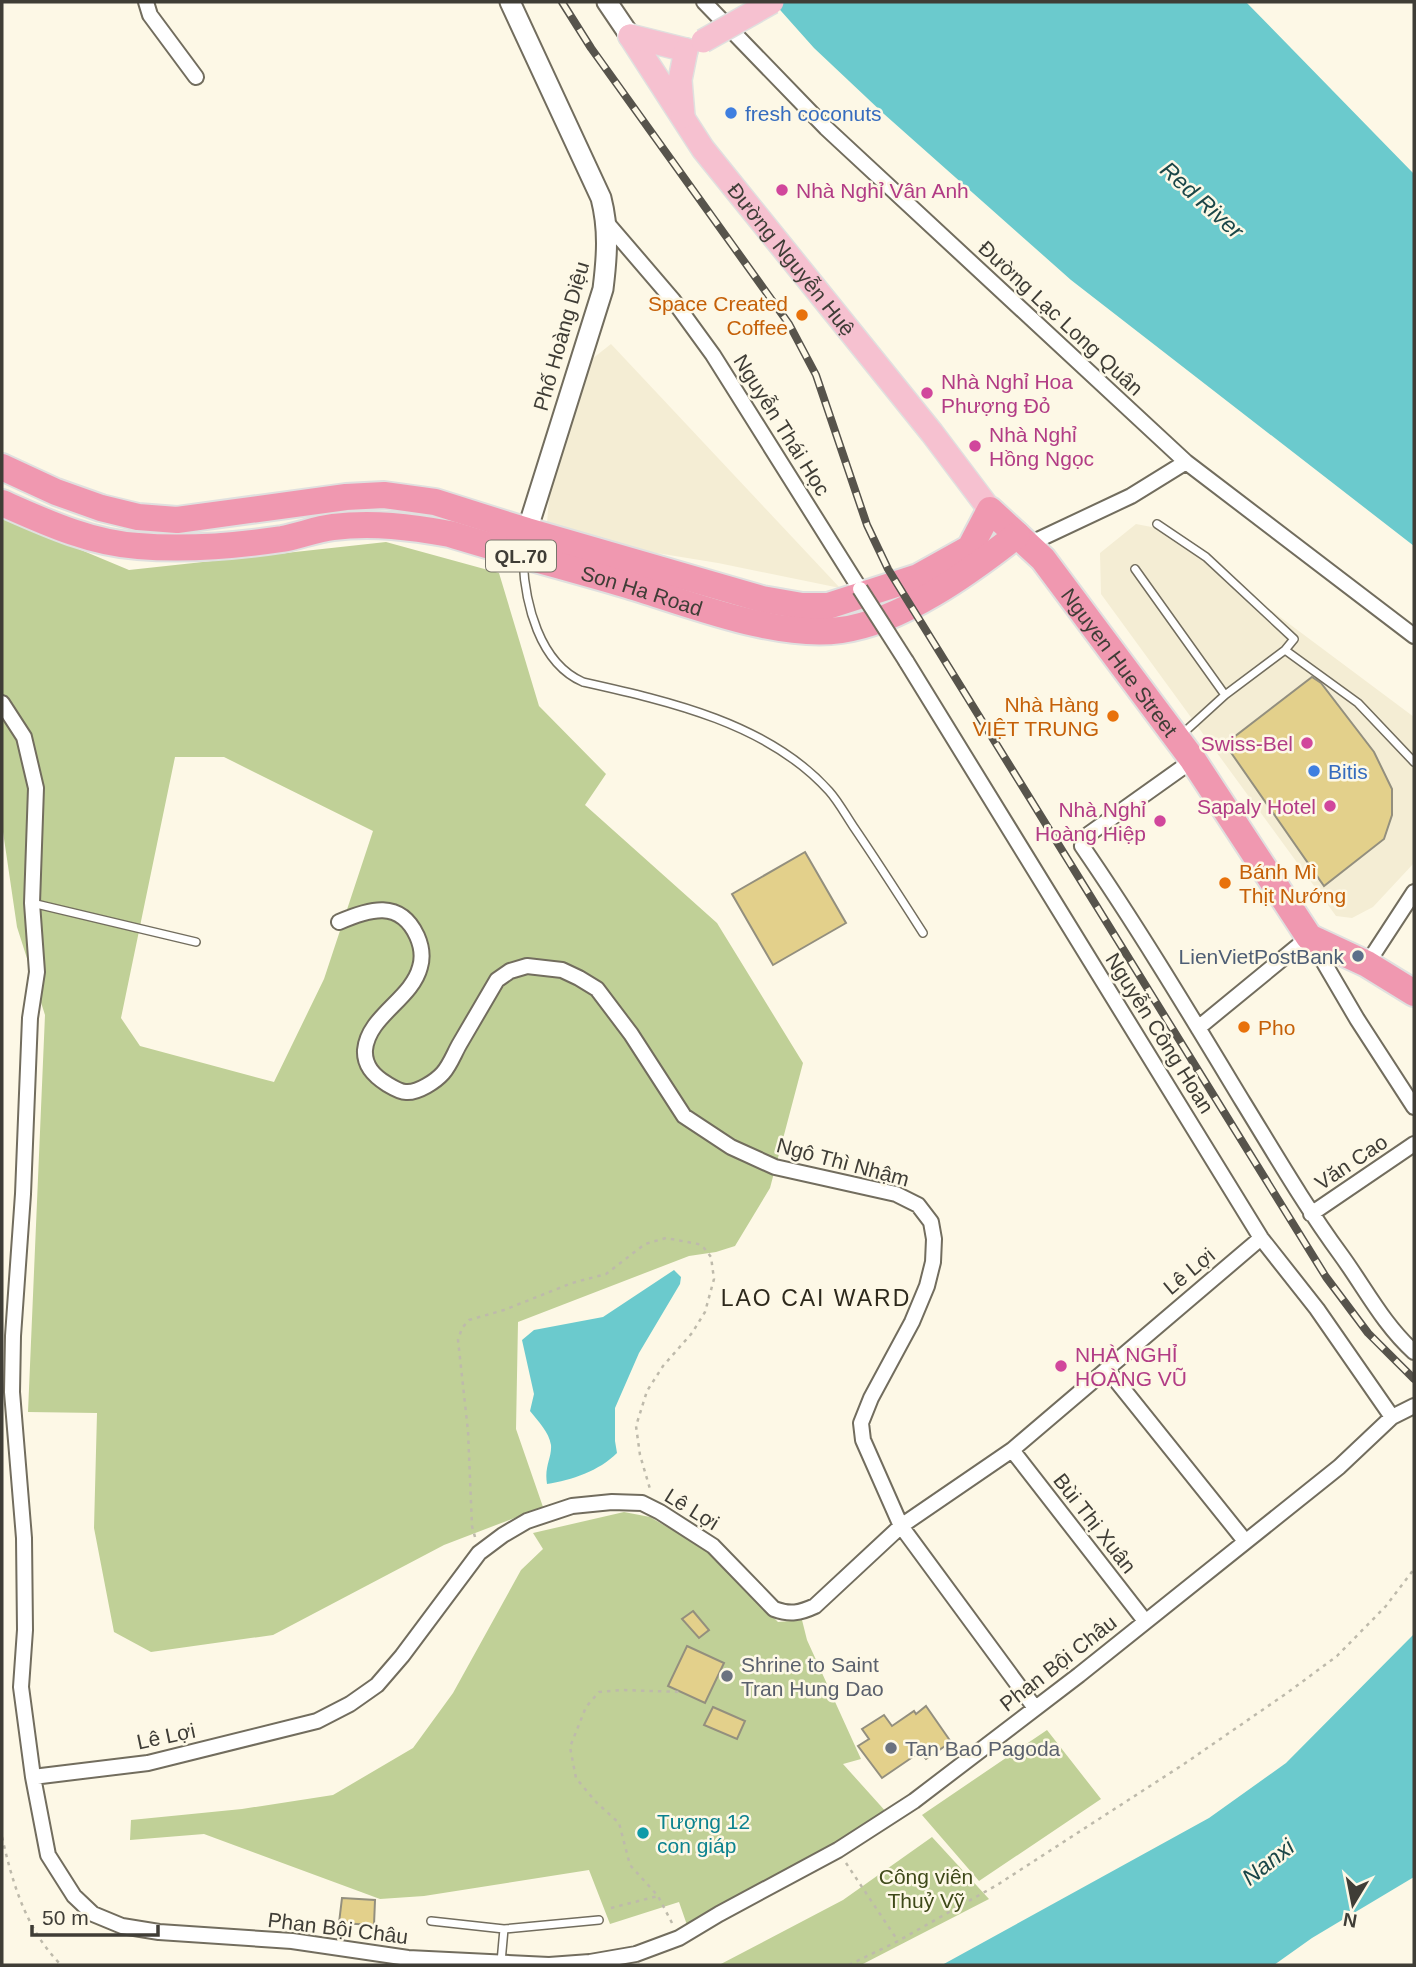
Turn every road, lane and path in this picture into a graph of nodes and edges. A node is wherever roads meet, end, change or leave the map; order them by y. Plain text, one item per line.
1 (146, 2) edge
2 (510, 2) edge
3 (607, 2) edge
4 (704, 2) edge
5 (772, 2) edge
6 (630, 36) junction
7 (695, 46) junction
8 (196, 77) dead end
9 (684, 124) junction
10 (607, 223) junction
11 (1186, 462) junction
12 (2, 467) edge
13 (2, 503) edge
14 (990, 510) junction
15 (1157, 524) dead end
16 (1022, 540) junction
17 (525, 544) junction
18 (1136, 569) dead end
19 (1414, 636) edge
20 (1285, 650) junction
21 (905, 661) joint
22 (1225, 695) junction
23 (2, 703) edge
24 (1177, 739) junction
25 (1194, 760) junction
26 (1414, 762) edge
27 (1414, 892) edge
28 (32, 904) junction
29 (339, 922) dead end
30 (923, 933) dead end
31 (1309, 937) junction
32 (197, 942) dead end
33 (1367, 964) junction
34 (1414, 993) edge
35 (1198, 1028) junction
36 (1414, 1107) edge
37 (1414, 1144) edge
38 (1311, 1214) junction
39 (1261, 1238) junction
40 (1414, 1352) edge
41 (1107, 1368) junction
42 (1414, 1406) edge
43 (1392, 1417) junction
44 (1012, 1450) junction
45 (660, 1511) junction
46 (901, 1526) junction
47 (1245, 1541) junction
48 (479, 1553) junction
49 (1414, 1569) edge
50 (1145, 1621) junction
51 (682, 1692) dead end
52 (1035, 1708) junction
53 (33, 1777) junction
54 (2, 1837) edge
55 (838, 1850) junction
56 (658, 1896) junction
57 (611, 1908) dead end
58 (599, 1920) dead end
59 (431, 1921) dead end
60 (504, 1929) junction
61 (680, 1938) junction
62 (898, 1941) junction
63 (501, 1962) junction
64 (61, 1965) edge
65 (849, 1965) edge

1 - 8 street
2 - 10 street, Phố Hoàng Diệu
3 - 6 street, Đường Nguyễn Huệ
4 - 11 street, Đường Lạc Long Quân
5 - 7 main road, bridge
6 - 7 main road
6 - 9 main road, Đường Nguyễn Huệ
7 - 9 main road
9 - 14 main road, Đường Nguyễn Huệ
10 - 17 street, Phố Hoàng Diệu
10 - 21 street, Nguyễn Thái Học, bridge
11 - 16 street
11 - 19 street, Đường Lạc Long Quân
12 - 17 highway, Son Ha Road / QL.70
13 - 17 highway, Son Ha Road / QL.70
14 - 16 highway, Nguyen Hue Street
14 - 17 highway, Son Ha Road / QL.70
15 - 20 lane
16 - 17 highway, Son Ha Road / QL.70
16 - 24 highway, Nguyen Hue Street
17 - 30 lane
18 - 22 lane
20 - 22 lane
20 - 26 lane
21 - 39 street, Nguyễn Công Hoan
22 - 24 lane
23 - 28 street, Phan Bội Châu
24 - 25 highway, Nguyen Hue Street
25 - 31 highway, Nguyen Hue Street
25 - 35 street, Nguyễn Công Hoan
27 - 33 street
28 - 32 lane
28 - 53 street, Phan Bội Châu
29 - 46 street, Ngô Thì Nhậm
31 - 33 highway
31 - 35 street
31 - 36 street
33 - 34 highway
35 - 38 street, Nguyễn Công Hoan
37 - 38 street, Văn Cao
38 - 40 street, Nguyễn Công Hoan
39 - 41 street, Lê Lợi
39 - 43 street, Nguyễn Công Hoan
41 - 44 street, Lê Lợi
41 - 47 street
42 - 43 street, Phan Bội Châu
43 - 47 street, Phan Bội Châu
44 - 46 street, Lê Lợi
44 - 50 street, Bùi Thị Xuân
45 - 46 street, Lê Lợi
45 - 48 street, Lê Lợi
45 - 48 path
46 - 52 street, Ngô Thì Nhậm
47 - 50 street, Phan Bội Châu
48 - 53 street, Lê Lợi
49 - 62 path
50 - 52 street, Phan Bội Châu
51 - 56 path
52 - 55 street, Phan Bội Châu
53 - 63 street, Phan Bội Châu
54 - 64 path
55 - 61 street, Phan Bội Châu
55 - 62 path
56 - 57 path
56 - 61 path
58 - 60 lane
59 - 60 lane
60 - 63 lane
61 - 63 street, Phan Bội Châu
62 - 65 path

